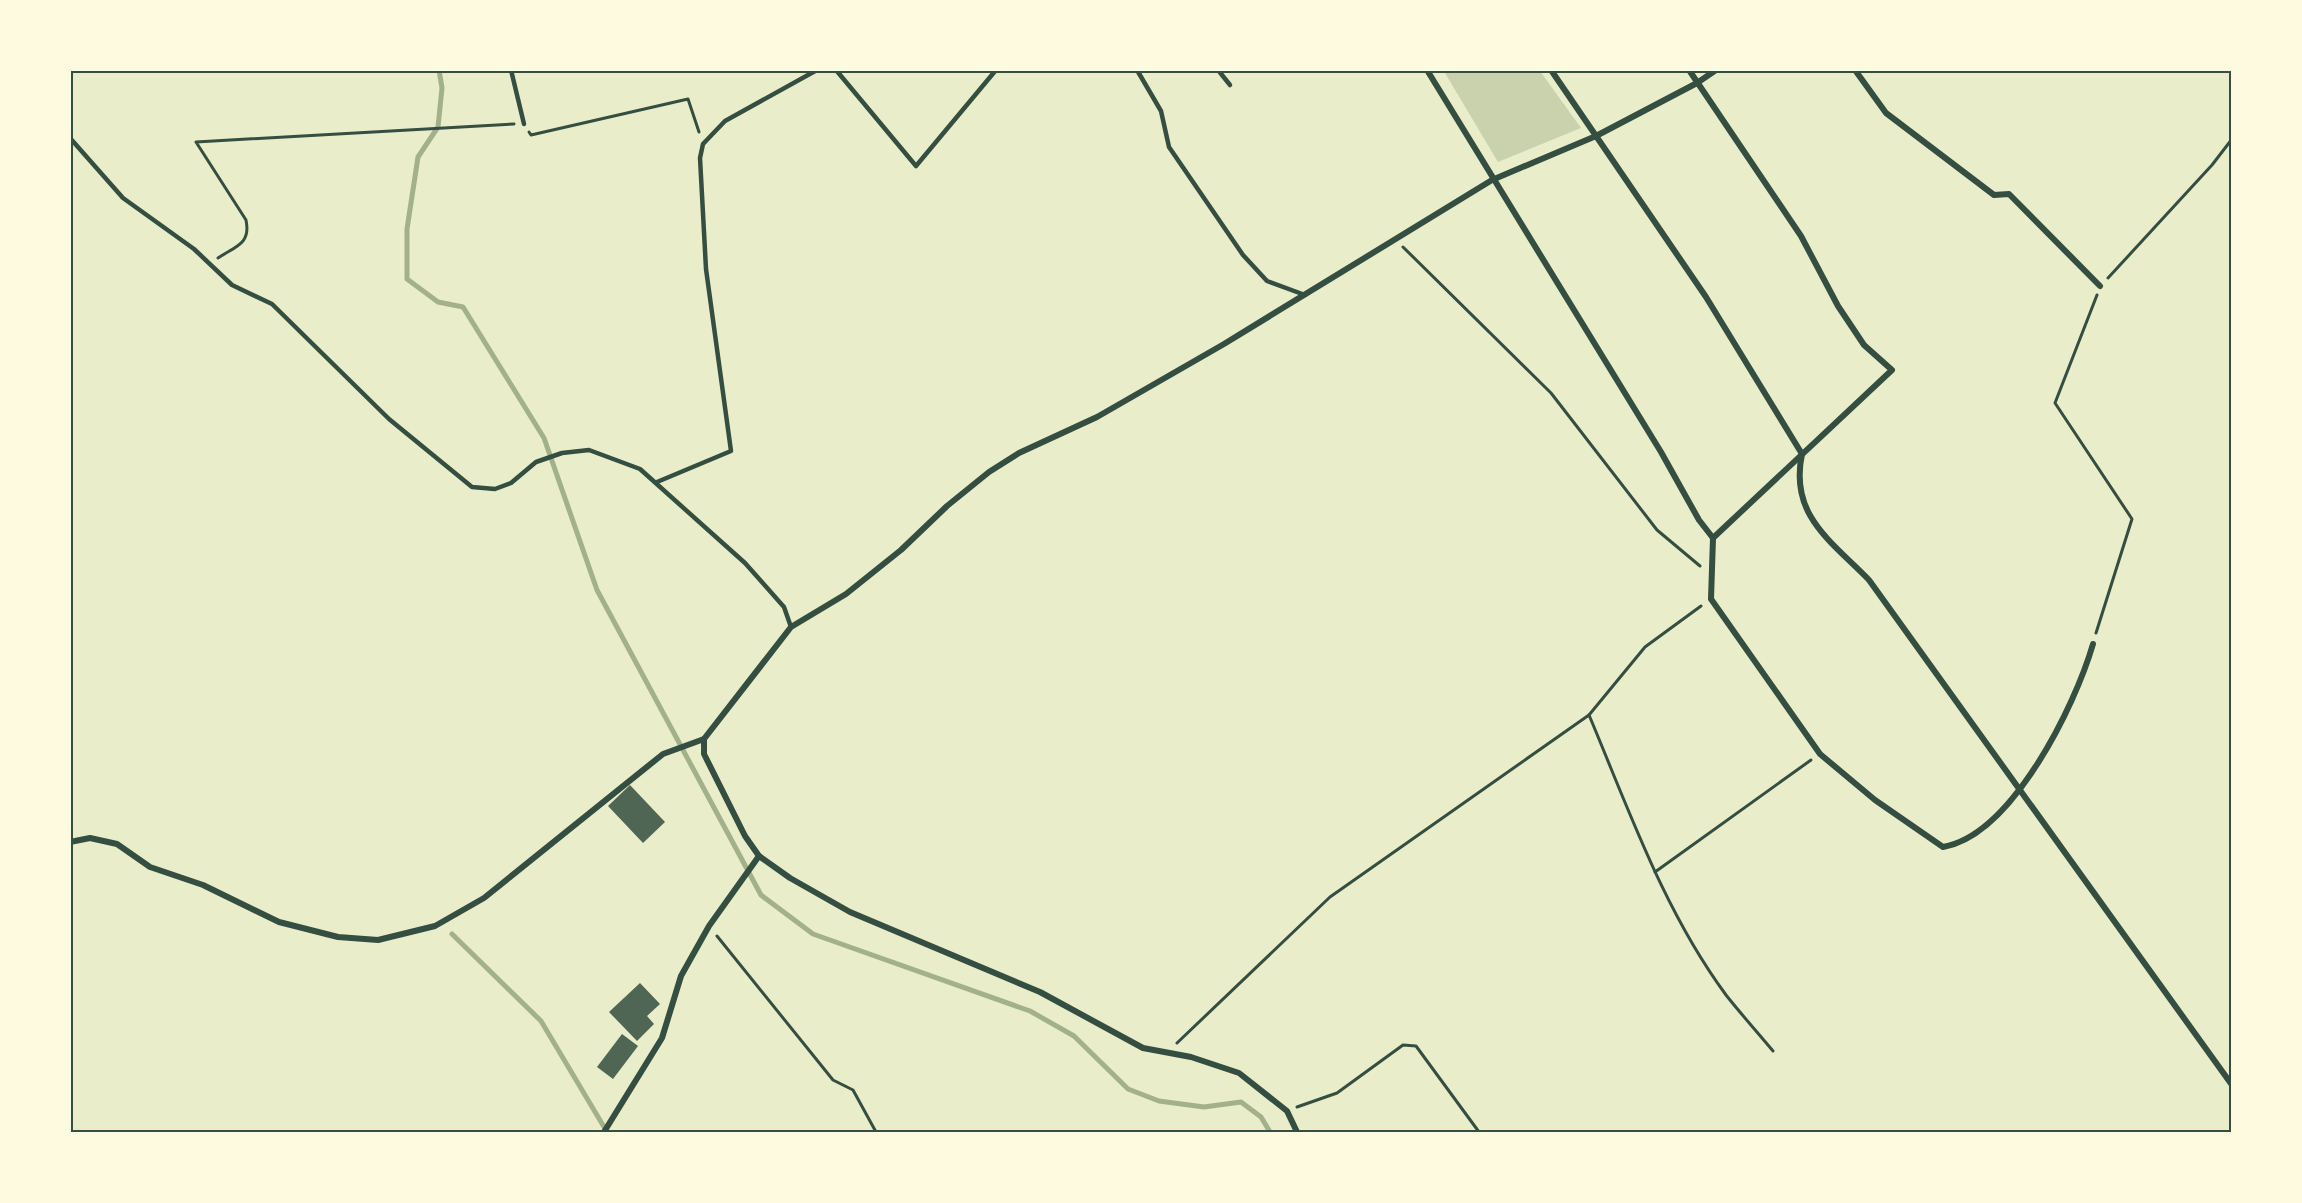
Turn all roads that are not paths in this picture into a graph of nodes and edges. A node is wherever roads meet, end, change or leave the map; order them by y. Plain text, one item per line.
1 (512, 70) edge
2 (817, 70) edge
3 (836, 70) edge
4 (996, 70) edge
5 (1137, 70) edge
6 (1218, 70) edge
7 (1551, 70) edge
8 (1689, 70) edge
9 (1716, 70) edge
10 (1855, 70) edge
11 (1427, 71) edge
12 (1697, 83) junction
13 (1230, 85) dead end
14 (524, 124) road end
15 (1596, 136) junction
16 (70, 138) edge
17 (1492, 180) junction
18 (2100, 286) road end
19 (1305, 295) junction
20 (1802, 454) junction
21 (657, 482) junction
22 (1713, 538) junction
23 (791, 627) junction
24 (2093, 644) road end
25 (704, 740) junction
26 (2019, 789) junction
27 (70, 842) edge
28 (759, 856) junction
29 (2232, 1085) edge
30 (604, 1132) edge
31 (1297, 1132) edge

1 - 14 lane
2 - 21 lane
3 - 4 lane
5 - 19 lane
6 - 13 lane
7 - 15 street
8 - 12 street
9 - 12 street
10 - 18 street
11 - 17 street
12 - 15 street
12 - 20 street
15 - 17 street
15 - 20 street
16 - 21 lane
17 - 19 street
17 - 22 street
19 - 23 street
20 - 22 street
20 - 26 street
21 - 23 lane
22 - 26 street
23 - 25 street
24 - 26 street
25 - 27 street
25 - 28 street
26 - 29 street
28 - 30 street
28 - 31 street

